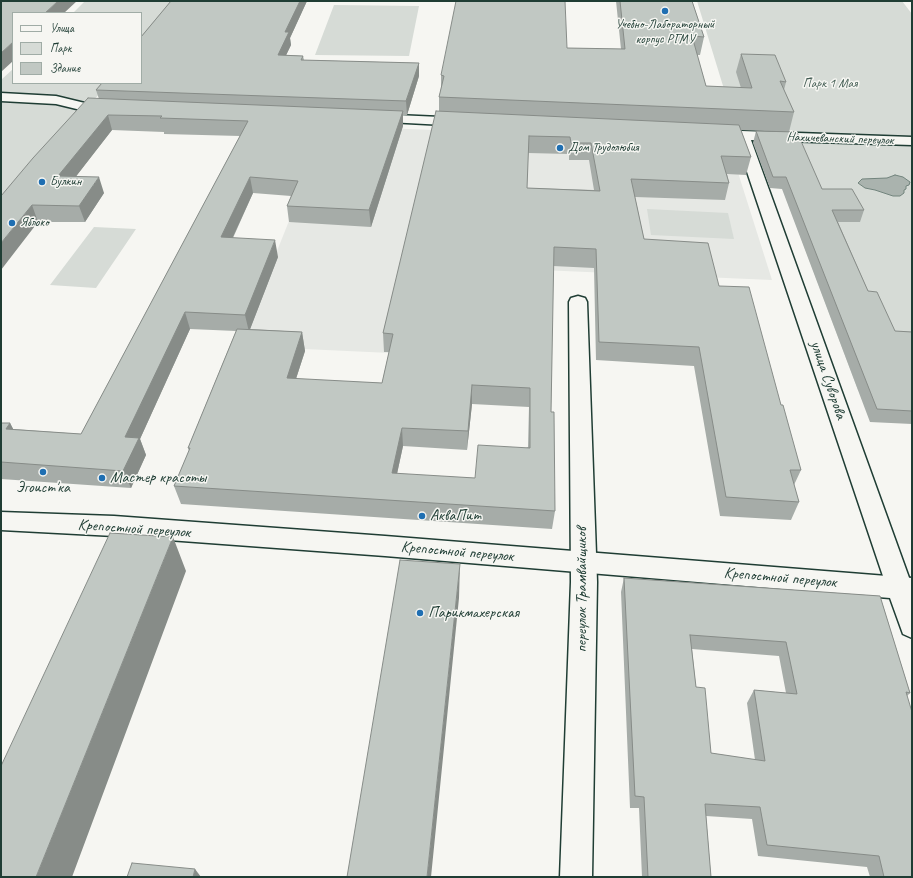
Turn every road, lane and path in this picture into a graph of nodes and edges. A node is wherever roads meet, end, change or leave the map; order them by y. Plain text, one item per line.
1 (1, 97) edge
2 (122, 110) edge
3 (359, 118) edge
4 (478, 122) edge
5 (703, 134) edge
6 (742, 136) junction
7 (912, 141) edge
8 (578, 302) dead end
9 (1, 521) edge
10 (584, 562) junction
11 (906, 589) edge
12 (912, 626) edge
13 (576, 877) edge

1 - 2 street
3 - 4 street
5 - 6 street, Нахичеванский переулок
6 - 7 street, Нахичеванский переулок
6 - 11 street, улица Суворова
8 - 10 street, переулок Трамвайщиков
9 - 10 street, Крепостной переулок
10 - 11 street, Крепостной переулок
10 - 13 street, переулок Трамвайщиков
11 - 12 street, улица Суворова

